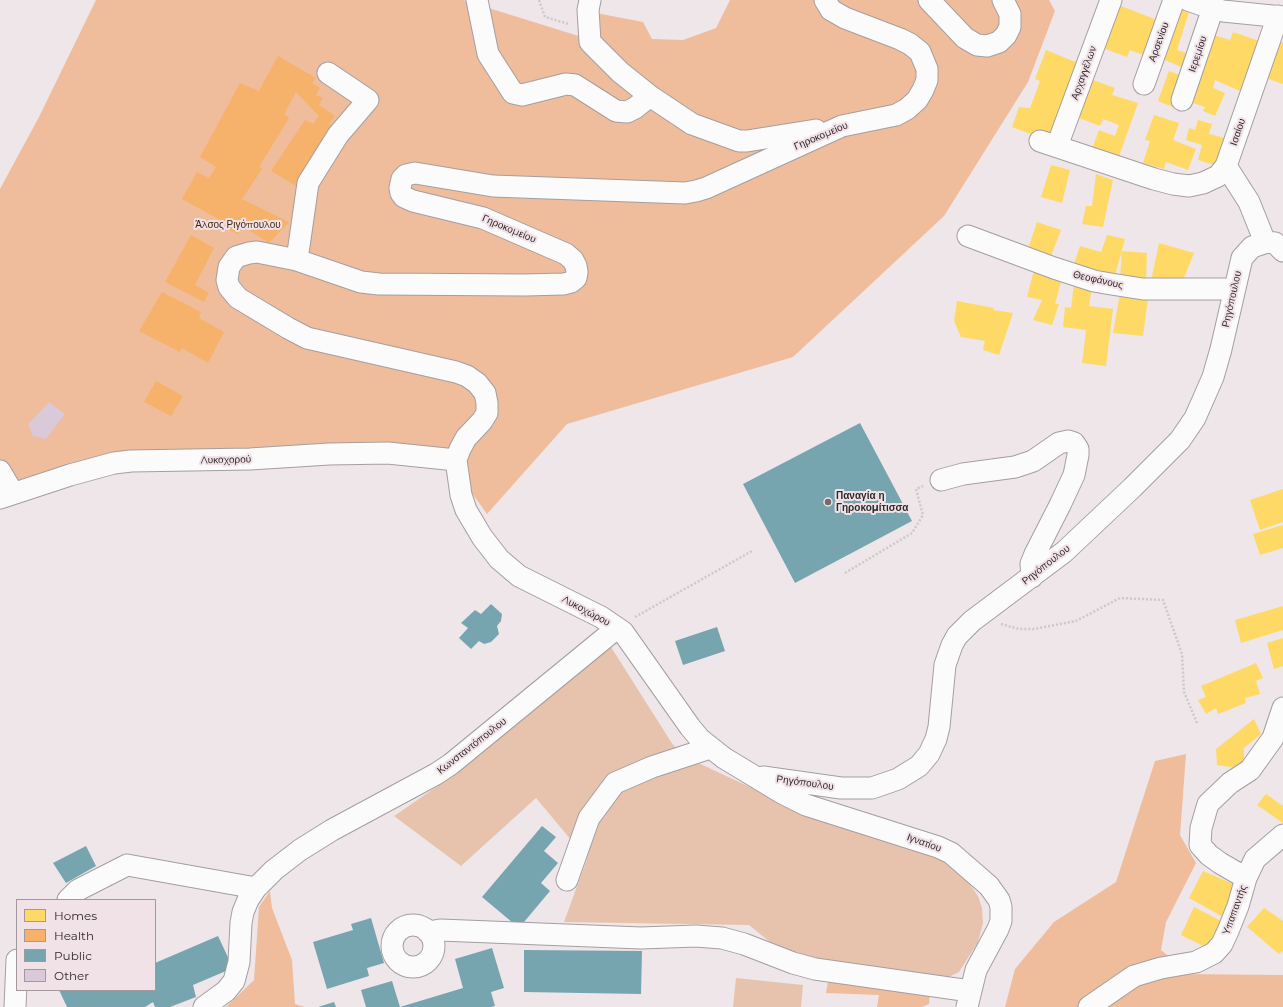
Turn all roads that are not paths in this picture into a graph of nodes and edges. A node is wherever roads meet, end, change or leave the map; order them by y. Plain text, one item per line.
1 (477, 0) edge
2 (590, 0) edge
3 (825, 0) edge
4 (929, 0) edge
5 (1003, 0) edge
6 (1111, 0) edge
7 (1174, 0) edge
8 (1188, 0) edge
9 (1213, 8) junction
10 (1280, 17) edge
11 (328, 74) dead end
12 (1144, 84) dead end
13 (650, 96) junction
14 (1182, 100) dead end
15 (842, 126) junction
16 (1226, 166) junction
17 (968, 236) dead end
18 (1274, 247) edge
19 (297, 260) junction
20 (1234, 289) junction
21 (456, 460) junction
22 (0, 471) edge
23 (941, 480) road end
24 (6, 496) edge
25 (1032, 577) junction
26 (617, 628) junction
27 (1283, 708) edge
28 (710, 748) junction
29 (750, 774) junction
30 (1283, 835) edge
31 (1246, 878) junction
32 (567, 880) dead end
33 (256, 888) junction
34 (69, 899) edge
35 (428, 932) dead end
36 (16, 984) edge
37 (968, 999) edge
38 (15, 1007) edge
39 (204, 1007) edge
40 (1089, 1007) edge

1 - 13 street
2 - 13 street
3 - 15 street, Γηροκομείου
4 - 5 street
6 - 16 street, Αρχαγγέλων
7 - 12 street, Αρσενίου
8 - 9 street
9 - 10 street
9 - 14 street, Ιερεμίου
10 - 16 street, Ισαίου
11 - 19 street
13 - 15 street
15 - 19 street, Γηροκομείου
16 - 18 street
17 - 20 street, Θεοφάνους
18 - 20 street, Ρηγόπουλου
19 - 21 street, Γηροκομείου
20 - 25 street, Ρηγόπουλου
21 - 24 street, Λυκοχορού
21 - 26 street, Λυκοχώρου
22 - 24 street
23 - 25 street
25 - 29 street, Ρηγόπουλου
26 - 28 street, Λυκοχώρου
26 - 33 street, Κωνσταντόπουλου
27 - 31 street
28 - 29 street, Λυκοχώρου
28 - 32 street
29 - 37 street, Ιγνατίου
30 - 31 street, Υπαπαντής
31 - 40 street, Υπαπαντής
33 - 34 street
33 - 39 street, Κωνσταντόπουλου
35 - 37 street
36 - 38 street

